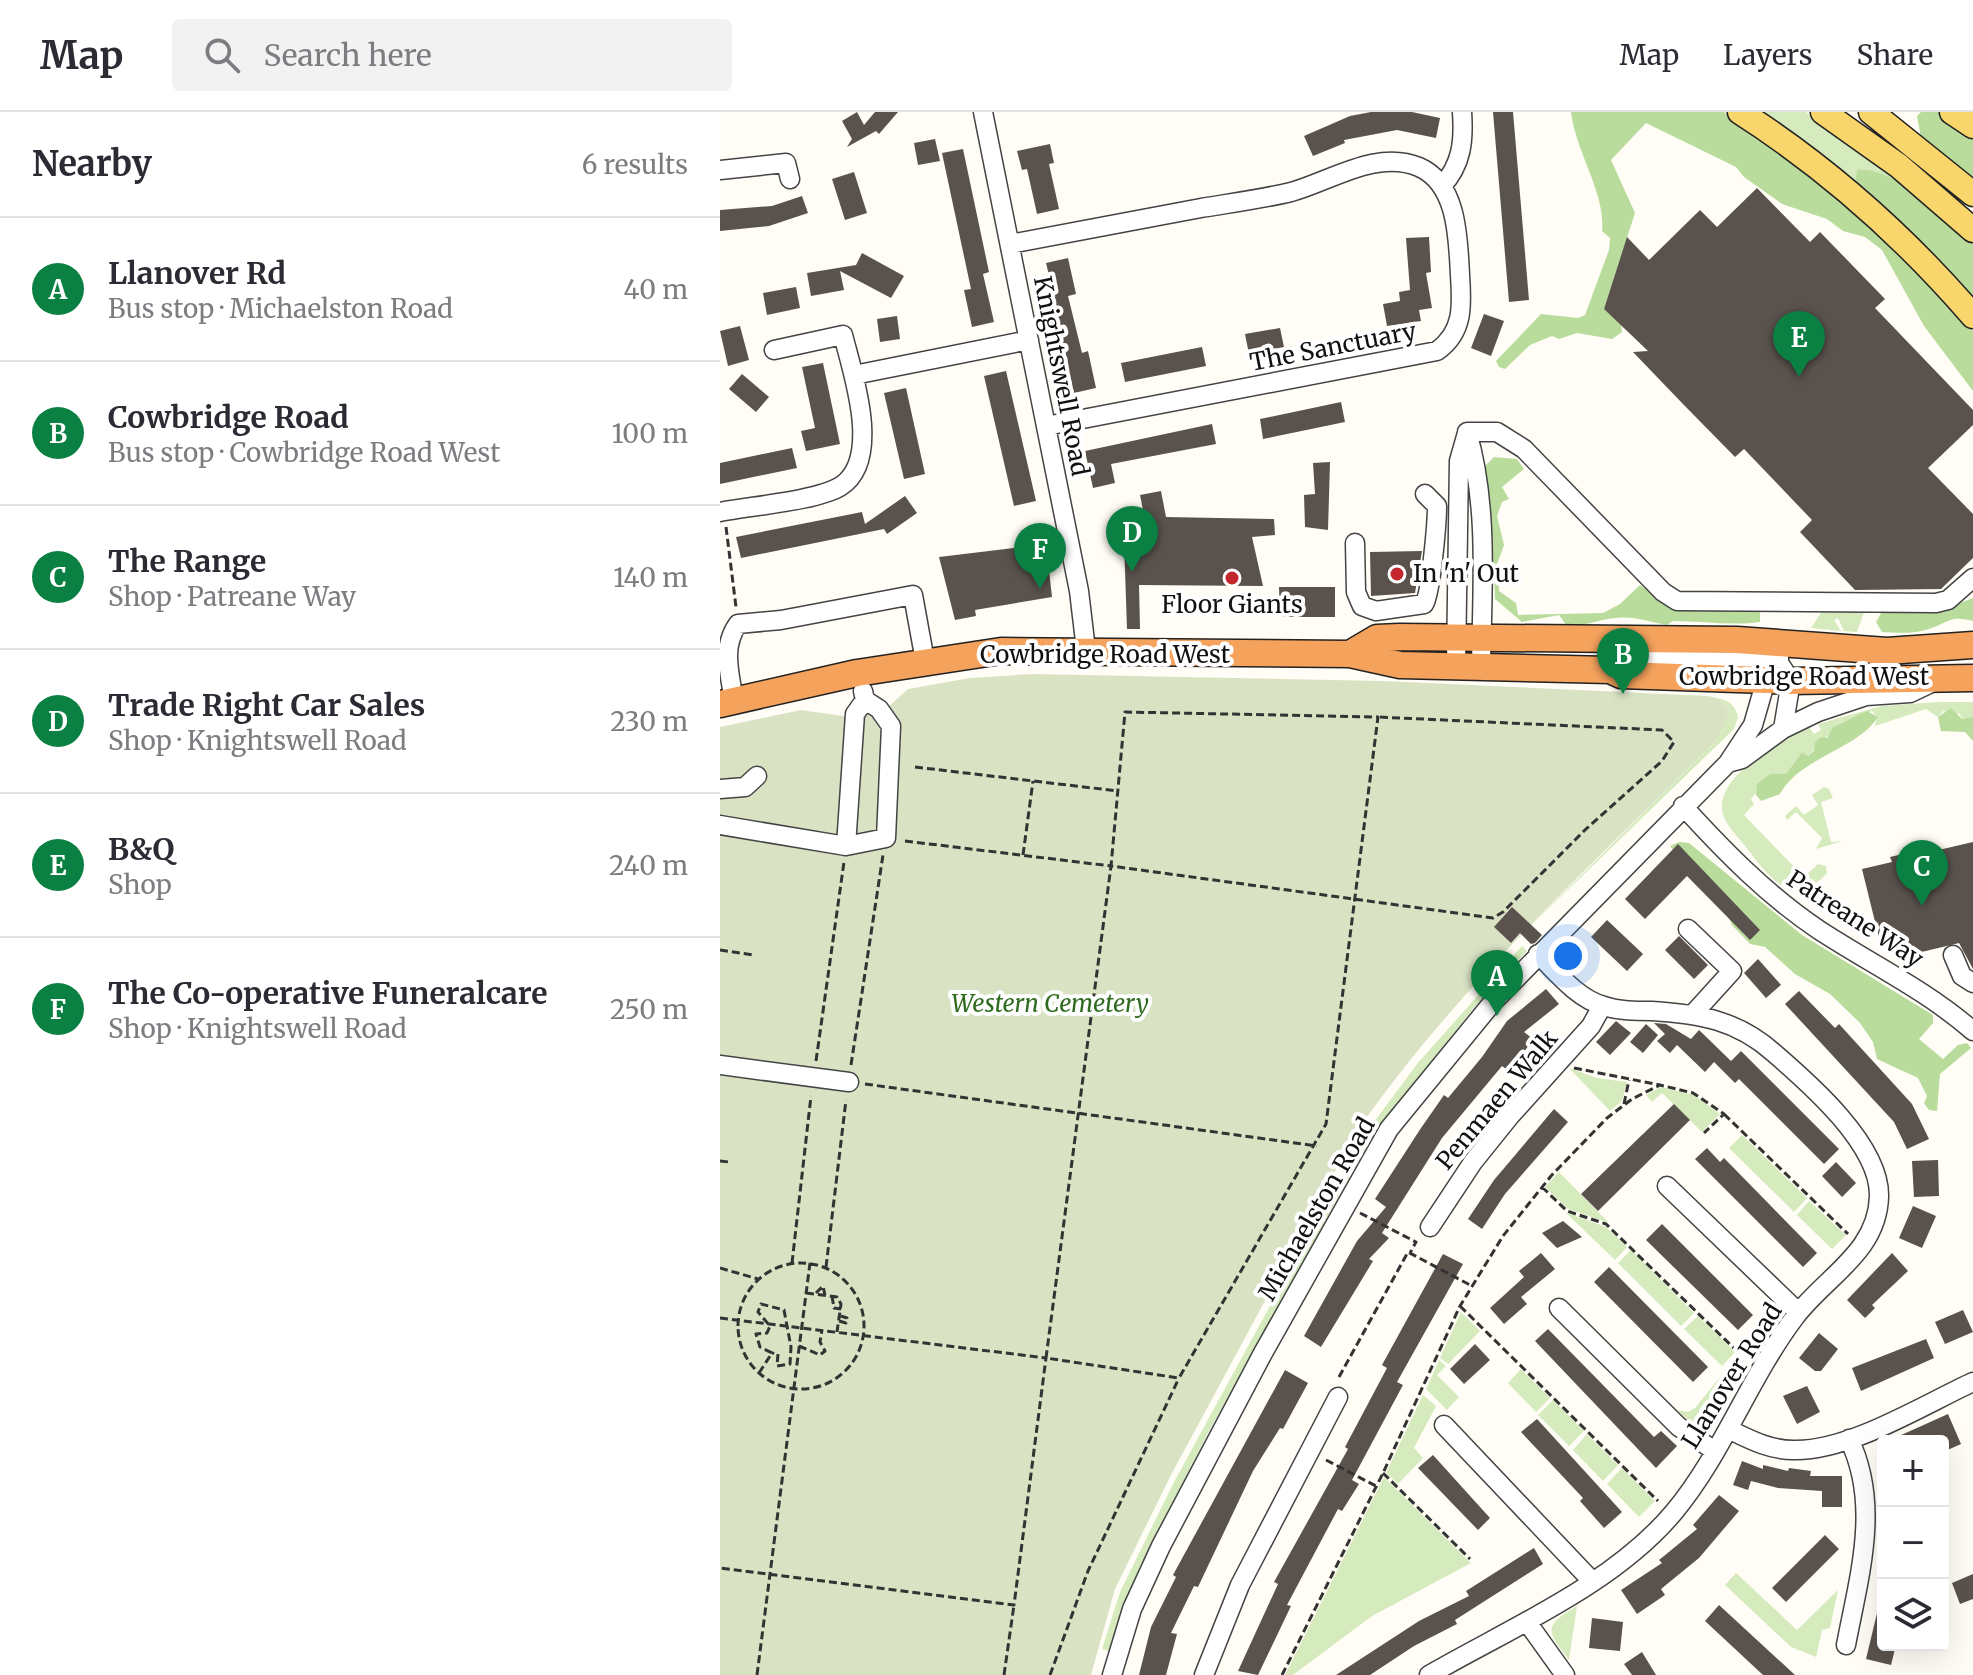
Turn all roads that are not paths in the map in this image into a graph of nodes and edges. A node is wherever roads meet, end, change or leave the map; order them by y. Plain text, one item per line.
1 (983, 112) edge
2 (1462, 112) edge
3 (1740, 112) edge
4 (1823, 112) edge
5 (1871, 112) edge
6 (1952, 112) edge
7 (1973, 126) edge
8 (720, 170) edge
9 (790, 179) dead end
10 (1442, 186) junction
11 (1973, 194) edge
12 (1973, 230) edge
13 (1010, 244) junction
14 (1973, 316) edge
15 (1029, 340) junction
16 (774, 350) dead end
17 (854, 375) junction
18 (1046, 426) junction
19 (1425, 494) dead end
20 (722, 511) edge
21 (1355, 543) dead end
22 (1973, 578) edge
23 (1469, 638) junction
24 (1973, 645) edge
25 (1086, 650) junction
26 (1350, 654) junction
27 (925, 661) junction
28 (1468, 665) junction
29 (1779, 667) junction
30 (857, 673) junction
31 (1940, 678) junction
32 (1973, 678) edge
33 (865, 700) junction
34 (727, 702) edge
35 (1783, 729) junction
36 (1728, 763) junction
37 (757, 776) dead end
38 (720, 789) edge
39 (1683, 806) junction
40 (720, 825) edge
41 (846, 846) junction
42 (1688, 929) dead end
43 (1538, 954) junction
44 (1953, 955) dead end
45 (1973, 983) edge
46 (1602, 1006) junction
47 (1693, 1014) junction
48 (1970, 1021) edge
49 (720, 1065) edge
50 (849, 1082) road end
51 (1667, 1186) dead end
52 (1430, 1227) dead end
53 (1559, 1308) dead end
54 (1798, 1312) junction
55 (1973, 1382) edge
56 (1338, 1397) dead end
57 (1444, 1425) dead end
58 (1728, 1429) junction
59 (1849, 1439) junction
60 (1715, 1451) junction
61 (1591, 1580) junction
62 (1527, 1622) junction
63 (1846, 1645) dead end
64 (1112, 1675) edge
65 (1204, 1675) edge
66 (1429, 1675) edge
67 (1565, 1675) edge

1 - 13 street, Knightswell Road
2 - 10 street
3 - 14 main road
4 - 12 main road
5 - 11 main road
6 - 7 main road
8 - 9 street
10 - 13 street
10 - 18 street, The Sanctuary
13 - 15 street, Knightswell Road
15 - 17 street
15 - 18 street, Knightswell Road
16 - 17 street
17 - 20 street
18 - 25 street, Knightswell Road
19 - 21 street
22 - 23 street
23 - 26 highway, Cowbridge Road West
23 - 28 street
23 - 29 highway, Cowbridge Road West
24 - 29 highway, Cowbridge Road West
25 - 26 highway, Cowbridge Road West
25 - 27 highway, Cowbridge Road West
26 - 28 highway, Cowbridge Road West
27 - 30 highway, Cowbridge Road West
27 - 34 street
28 - 29 highway, Cowbridge Road West
29 - 31 highway, Cowbridge Road West
29 - 35 street
29 - 36 street, Michaelston Road
30 - 33 street
30 - 34 highway, Cowbridge Road West
31 - 32 highway, Cowbridge Road West
31 - 35 street, Michaelston Road
33 - 41 street
33 - 41 street
35 - 36 street, Michaelston Road
36 - 39 street, Michaelston Road
37 - 38 street
39 - 43 street, Michaelston Road
39 - 48 street, Patreane Way
40 - 41 street
42 - 47 street
43 - 46 street, Llanover Road
43 - 64 street, Michaelston Road
44 - 45 street
46 - 47 street, Llanover Road
46 - 52 street, Penmaen Walk
47 - 54 street, Llanover Road
49 - 50 street
51 - 54 street
53 - 60 street
54 - 58 street, Llanover Road
55 - 59 street
56 - 65 street
57 - 61 street
58 - 59 street
58 - 60 street, Llanover Road
59 - 63 street
60 - 61 street, Llanover Road
61 - 62 street, Llanover Road
62 - 66 street, Llanover Road
62 - 67 street

